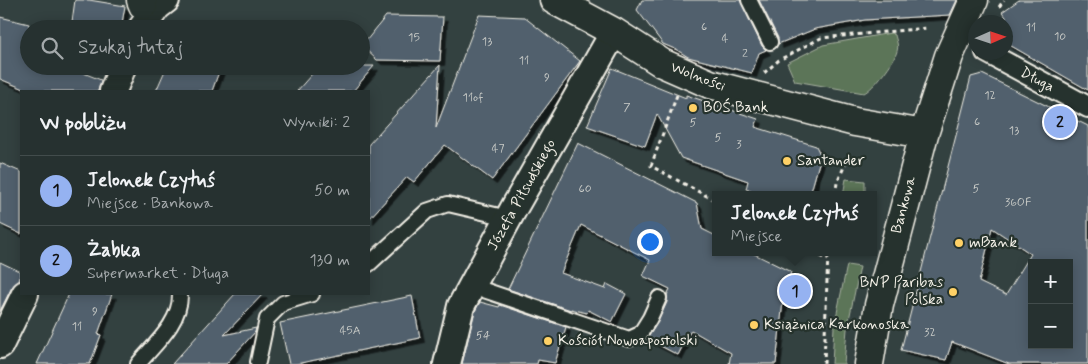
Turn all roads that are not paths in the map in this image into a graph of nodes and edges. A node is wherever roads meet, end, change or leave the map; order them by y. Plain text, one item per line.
1 (554, 0) edge
2 (749, 0) edge
3 (968, 19) edge
4 (614, 32) junction
5 (770, 42) dead end
6 (1001, 60) edge
7 (119, 75) edge
8 (112, 90) edge
9 (1088, 107) edge
10 (924, 134) junction
11 (508, 218) junction
12 (370, 263) edge
13 (472, 286) junction
14 (25, 295) edge
15 (180, 295) edge
16 (309, 295) edge
17 (659, 298) dead end
18 (0, 345) edge
19 (258, 362) dead end
20 (138, 364) edge
21 (447, 364) edge
22 (868, 364) edge

1 - 4 street, Wolności
2 - 5 lane
3 - 10 street, Bankowa
4 - 10 street, Wolności
4 - 11 street, Józefa Piłsudskiego
6 - 9 street, Długa
7 - 8 street
10 - 22 street, Bankowa
11 - 12 lane
11 - 13 street, Józefa Piłsudskiego
13 - 17 lane
13 - 21 street, Józefa Piłsudskiego
14 - 18 street
15 - 20 lane
16 - 19 lane

